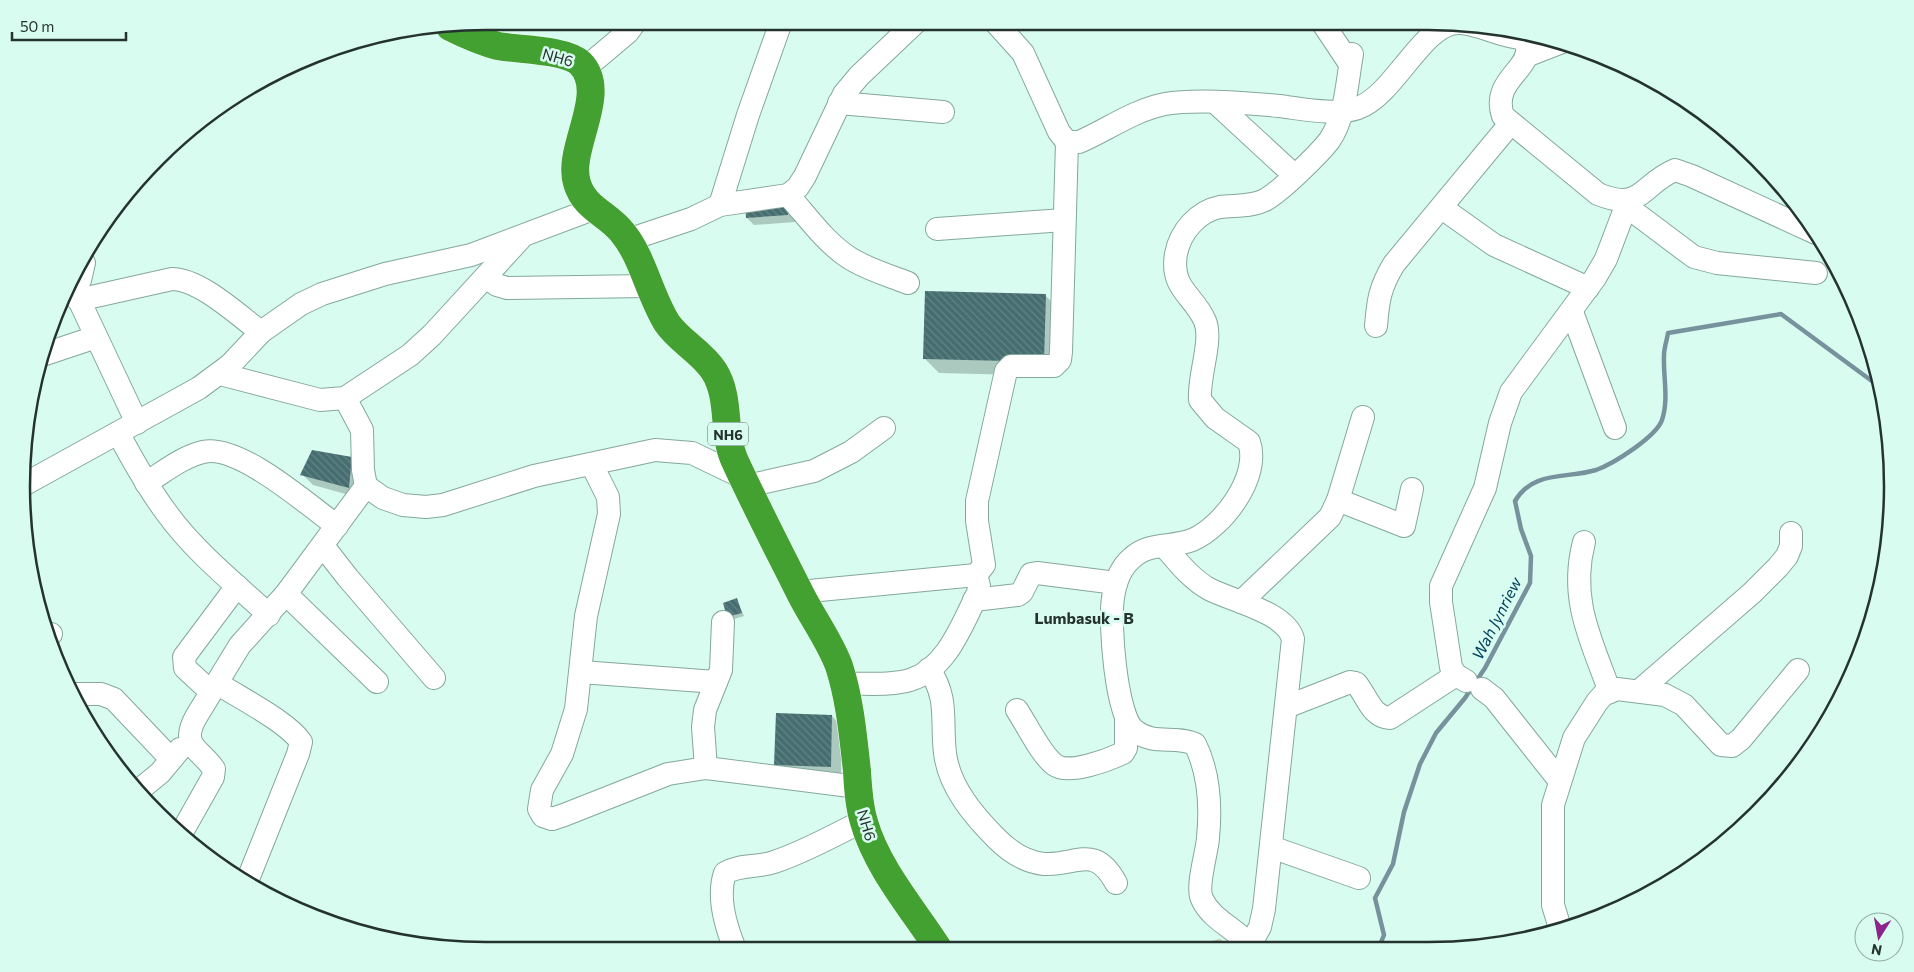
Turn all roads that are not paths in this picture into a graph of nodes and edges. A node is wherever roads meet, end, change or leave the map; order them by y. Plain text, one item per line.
1 (629, 30) edge
2 (778, 30) edge
3 (908, 30) edge
4 (1002, 30) edge
5 (1328, 30) edge
6 (1436, 30) edge
7 (459, 31) edge
8 (1524, 42) edge
9 (584, 69) junction
10 (839, 103) junction
11 (1217, 104) junction
12 (943, 112) dead end
13 (1341, 112) junction
14 (1510, 124) junction
15 (1067, 142) junction
16 (1294, 175) junction
17 (788, 196) junction
18 (1627, 204) junction
19 (720, 205) junction
20 (1442, 208) junction
21 (593, 209) junction
22 (1064, 220) junction
23 (1802, 226) edge
24 (937, 229) dead end
25 (522, 237) junction
26 (628, 240) junction
27 (1816, 273) dead end
28 (81, 277) edge
29 (486, 277) junction
30 (908, 283) dead end
31 (648, 286) junction
32 (1588, 288) junction
33 (74, 296) edge
34 (1572, 312) junction
35 (1376, 326) dead end
36 (261, 332) junction
37 (96, 337) junction
38 (50, 352) edge
39 (220, 374) junction
40 (345, 398) junction
41 (1363, 417) dead end
42 (128, 428) junction
43 (884, 428) dead end
44 (1615, 428) dead end
45 (592, 465) junction
46 (30, 482) edge
47 (746, 482) junction
48 (146, 483) junction
49 (366, 486) junction
50 (1412, 489) dead end
51 (1338, 500) junction
52 (337, 526) junction
53 (1791, 533) dead end
54 (1584, 542) dead end
55 (323, 546) junction
56 (1164, 546) junction
57 (976, 575) junction
58 (1116, 583) junction
59 (237, 586) junction
60 (799, 592) junction
61 (286, 594) junction
62 (974, 600) junction
63 (1241, 602) junction
64 (269, 615) junction
65 (723, 622) dead end
66 (928, 669) junction
67 (1798, 670) dead end
68 (581, 672) junction
69 (434, 678) dead end
70 (376, 682) dead end
71 (716, 682) junction
72 (1468, 682) junction
73 (844, 684) junction
74 (214, 688) junction
75 (1639, 691) junction
76 (1610, 692) junction
77 (80, 694) edge
78 (1286, 707) junction
79 (1017, 710) dead end
80 (1126, 721) junction
81 (189, 739) junction
82 (171, 760) junction
83 (706, 768) junction
84 (1559, 780) junction
85 (144, 788) edge
86 (858, 788) junction
87 (863, 821) junction
88 (184, 828) edge
89 (1271, 847) junction
90 (249, 875) edge
91 (1359, 878) dead end
92 (1116, 883) dead end
93 (1559, 923) edge
94 (733, 942) edge
95 (934, 942) edge
96 (1246, 942) edge
97 (1253, 942) edge

1 - 9 street
2 - 19 street
3 - 10 street
4 - 15 street
5 - 13 street
6 - 13 street
7 - 9 highway, NH6 / NH6
8 - 14 street
9 - 21 highway, NH6 / NH6
10 - 12 street
10 - 17 street
11 - 13 street
11 - 15 street
11 - 16 street
13 - 16 street
14 - 18 street
14 - 20 street
15 - 22 street
16 - 56 street
17 - 19 street
17 - 30 street
18 - 23 street
18 - 27 street
18 - 32 street
19 - 26 street
20 - 32 street
20 - 35 street
21 - 25 street
21 - 26 highway, NH6 / NH6
22 - 24 street
22 - 57 street
25 - 29 street
25 - 36 street
26 - 31 highway, NH6 / NH6
28 - 33 street
29 - 31 street
29 - 40 street
31 - 47 highway, NH6 / NH6
32 - 34 street
33 - 36 street
33 - 37 street
34 - 44 street
34 - 72 street
36 - 39 street
37 - 38 street
37 - 42 street
39 - 40 street
39 - 42 street
40 - 49 street
41 - 51 street
42 - 46 street
42 - 48 street
43 - 47 street
45 - 47 street
45 - 49 street
45 - 68 street
47 - 60 highway, NH6 / NH6
48 - 52 street
48 - 59 street
49 - 52 street
50 - 51 street
51 - 63 street
52 - 55 street
53 - 75 street
54 - 76 street
55 - 61 street
55 - 69 street
56 - 58 street
56 - 63 street
57 - 60 street
57 - 62 street
58 - 62 street
58 - 80 street
59 - 64 street
59 - 74 street
60 - 73 highway, NH6 / NH6
61 - 64 street
61 - 70 street
62 - 66 street
63 - 78 street
64 - 74 street
65 - 71 street
66 - 73 street
66 - 92 street
67 - 75 street
68 - 71 street
68 - 83 street
71 - 83 street
72 - 78 street
72 - 84 street
73 - 86 highway, NH6 / NH6
74 - 81 street
74 - 90 street
75 - 76 street
76 - 84 street
77 - 82 street
78 - 89 street
79 - 80 street
80 - 96 street
81 - 82 street
81 - 88 street
82 - 85 street
83 - 86 street
84 - 93 street
86 - 87 highway, NH6 / NH6
87 - 94 street
87 - 95 highway, NH6 / NH6
89 - 91 street
89 - 97 street

